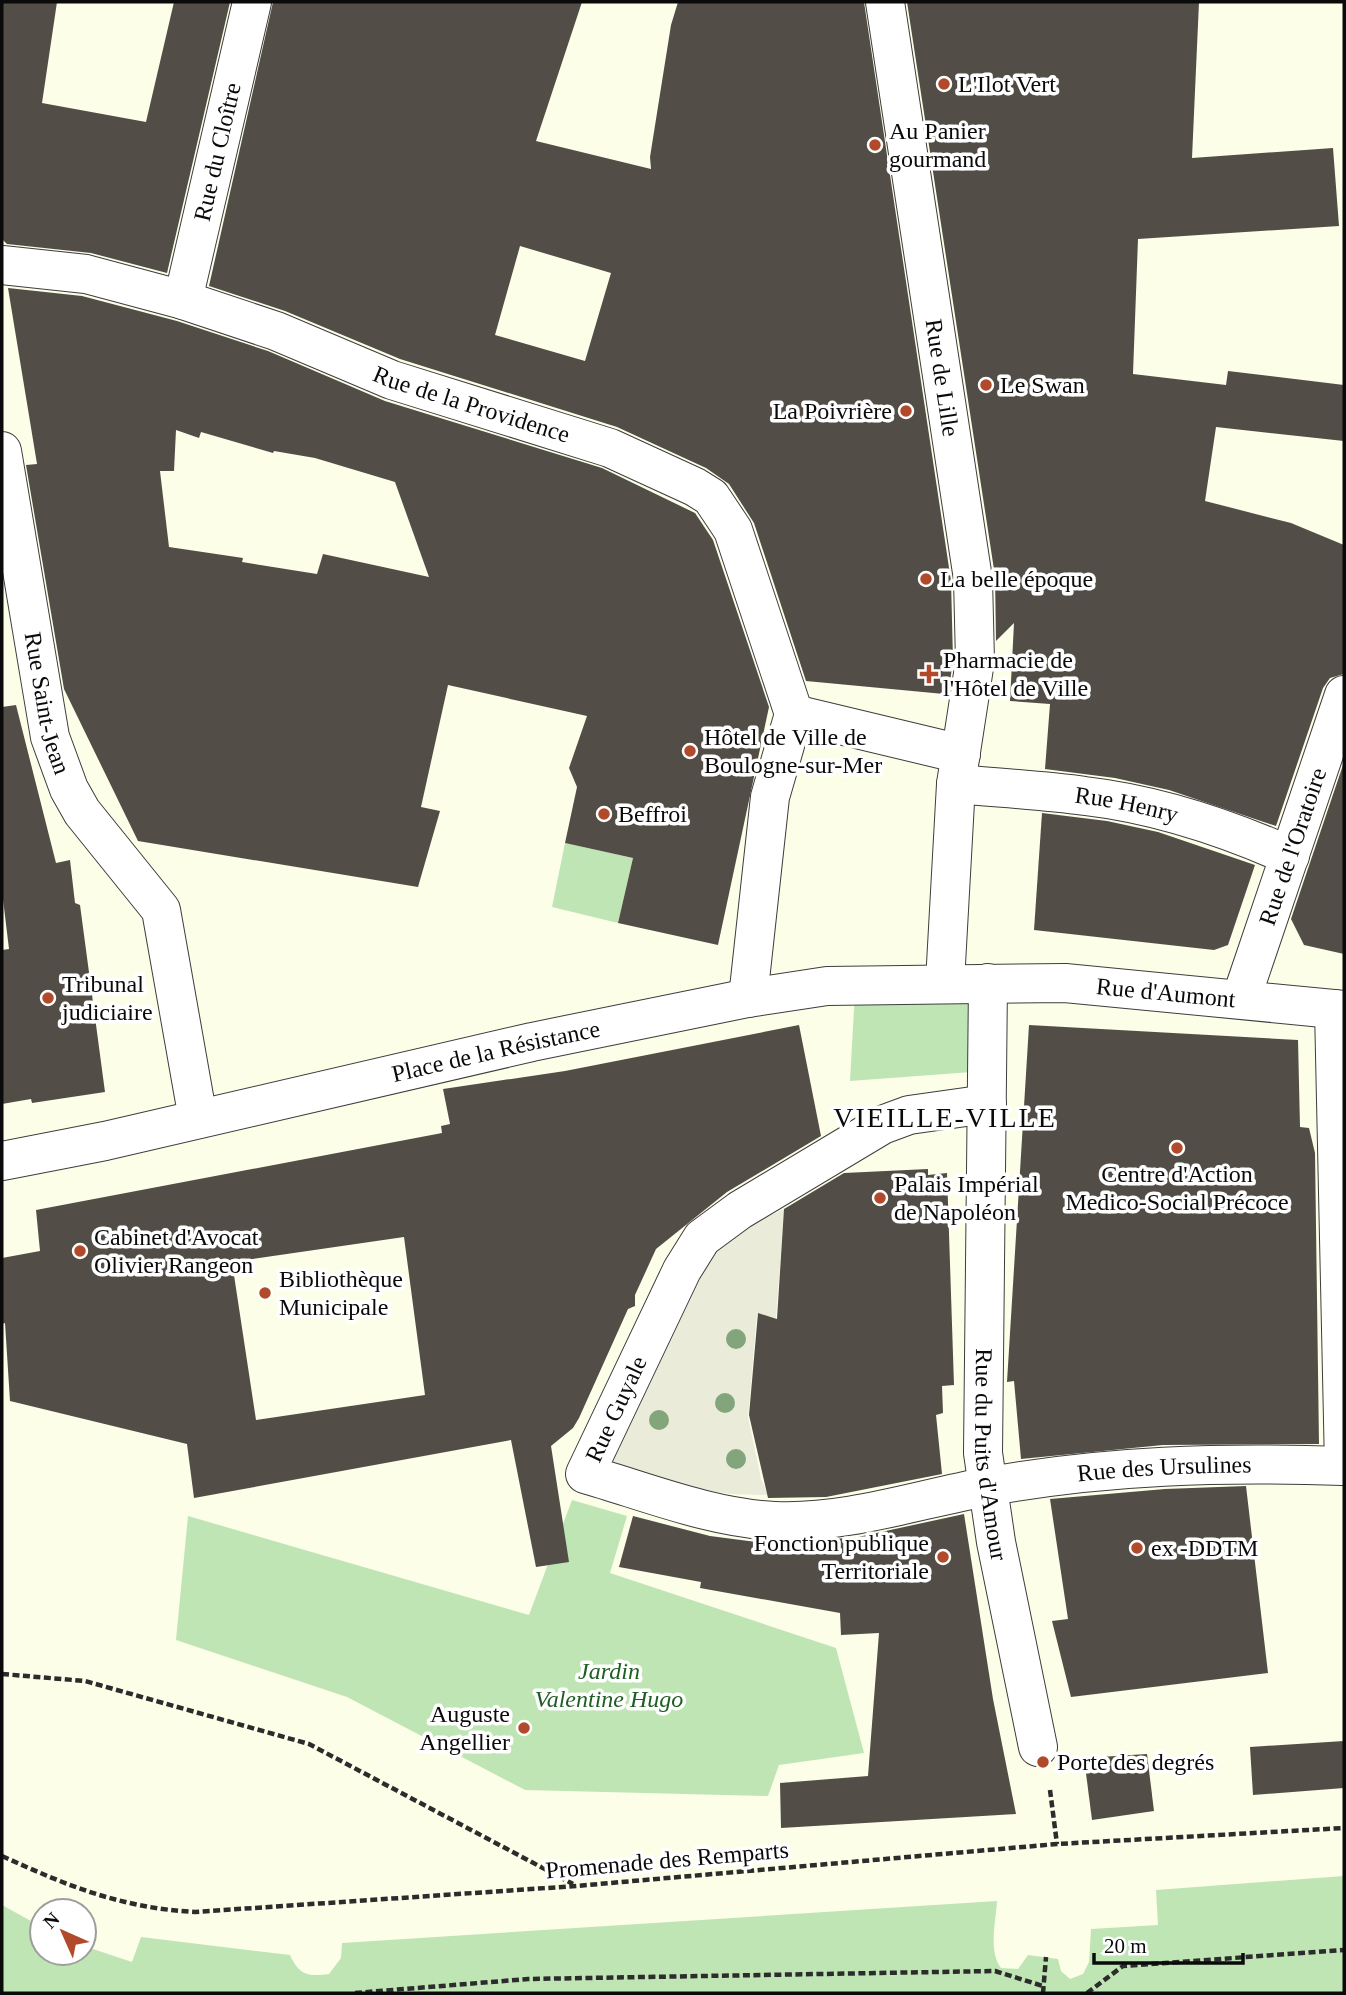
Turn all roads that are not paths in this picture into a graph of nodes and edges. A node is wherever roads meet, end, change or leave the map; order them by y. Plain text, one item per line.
1 (252, 2) edge
2 (886, 2) edge
3 (2, 265) edge
4 (183, 300) junction
5 (2, 451) edge
6 (1344, 695) edge
7 (794, 714) junction
8 (958, 769) junction
9 (1283, 853) junction
10 (945, 982) junction
11 (988, 982) junction
12 (748, 998) junction
13 (1241, 999) junction
14 (1337, 1020) edge
15 (986, 1104) junction
16 (198, 1119) junction
17 (2, 1161) edge
18 (1344, 1466) edge
19 (986, 1487) junction
20 (1038, 1747) dead end

1 - 4 street, Rue du Cloître
2 - 8 street, Rue de Lille
3 - 4 street, Rue de la Providence
4 - 7 street, Rue de la Providence
5 - 16 street, Rue Saint-Jean
6 - 9 street, Rue de l'Oratoire
7 - 8 street, Rue Henry
7 - 12 street
8 - 9 street, Rue Henry
8 - 10 street, Rue de Lille
9 - 13 street, Rue de l'Oratoire
10 - 11 street, Rue d'Aumont
10 - 12 street, Place de la Résistance
11 - 13 street, Rue d'Aumont
11 - 15 street, Rue du Puits d'Amour
12 - 16 street, Place de la Résistance
13 - 14 street, Rue d'Aumont
14 - 18 street
15 - 19 street, Rue du Puits d'Amour
15 - 19 street, Rue Guyale
16 - 17 street, Place de la Résistance
18 - 19 street, Rue des Ursulines
19 - 20 street, Rue du Puits d'Amour

